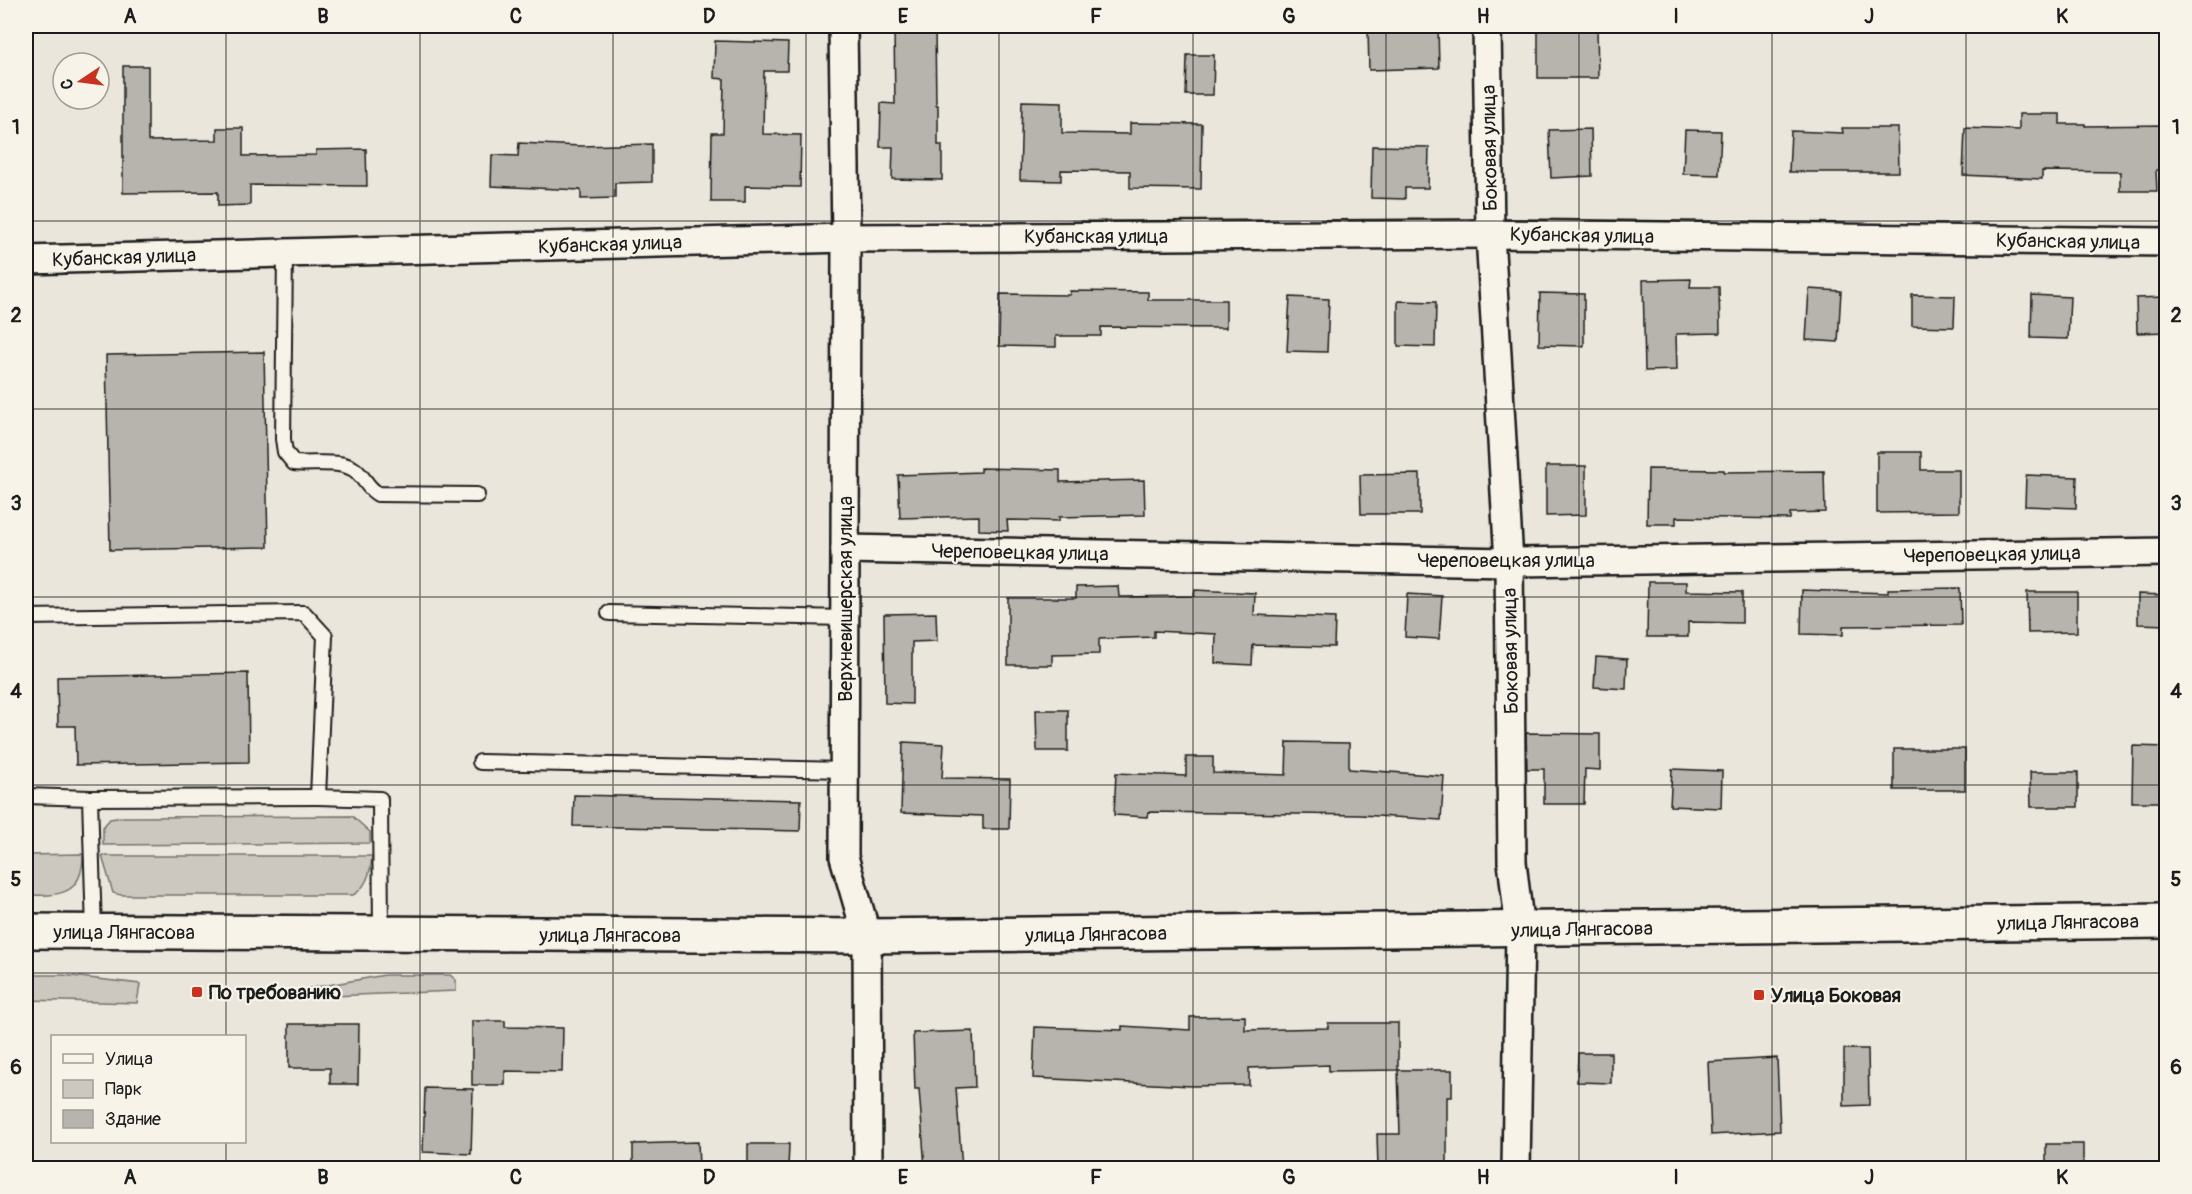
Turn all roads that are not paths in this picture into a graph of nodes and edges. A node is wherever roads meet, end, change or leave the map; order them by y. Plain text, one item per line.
1 (843, 26) edge
2 (1487, 26) edge
3 (1490, 234) junction
4 (846, 238) junction
5 (2166, 242) edge
6 (285, 253) junction
7 (26, 260) edge
8 (477, 495) dead end
9 (845, 549) junction
10 (2166, 552) edge
11 (1509, 562) junction
12 (609, 613) dead end
13 (26, 617) edge
14 (845, 618) junction
15 (480, 762) dead end
16 (844, 770) junction
17 (26, 796) edge
18 (318, 797) junction
19 (90, 798) junction
20 (2166, 921) edge
21 (1520, 930) junction
22 (26, 932) edge
23 (94, 932) junction
24 (381, 933) junction
25 (867, 936) junction
26 (868, 1168) edge
27 (1516, 1168) edge

1 - 4 street, Верхневишерская улица
2 - 3 street, Боковая улица
3 - 4 street, Кубанская улица
3 - 5 street, Кубанская улица
3 - 11 street, Боковая улица
4 - 6 street, Кубанская улица
4 - 9 street, Верхневишерская улица
6 - 7 street, Кубанская улица
6 - 8 lane
9 - 11 street, Череповецкая улица
9 - 14 street, Верхневишерская улица
10 - 11 street, Череповецкая улица
11 - 21 street, Боковая улица
12 - 14 lane
13 - 18 lane
14 - 16 street, Верхневишерская улица
15 - 16 lane
16 - 25 street, Верхневишерская улица
17 - 19 lane
18 - 19 lane
18 - 24 lane
19 - 23 lane
20 - 21 main road, улица Лянгасова
21 - 25 main road, улица Лянгасова
21 - 27 street, Боковая улица
22 - 23 main road, улица Лянгасова
23 - 24 main road, улица Лянгасова
24 - 25 main road, улица Лянгасова
25 - 26 street, Верхневишерская улица

